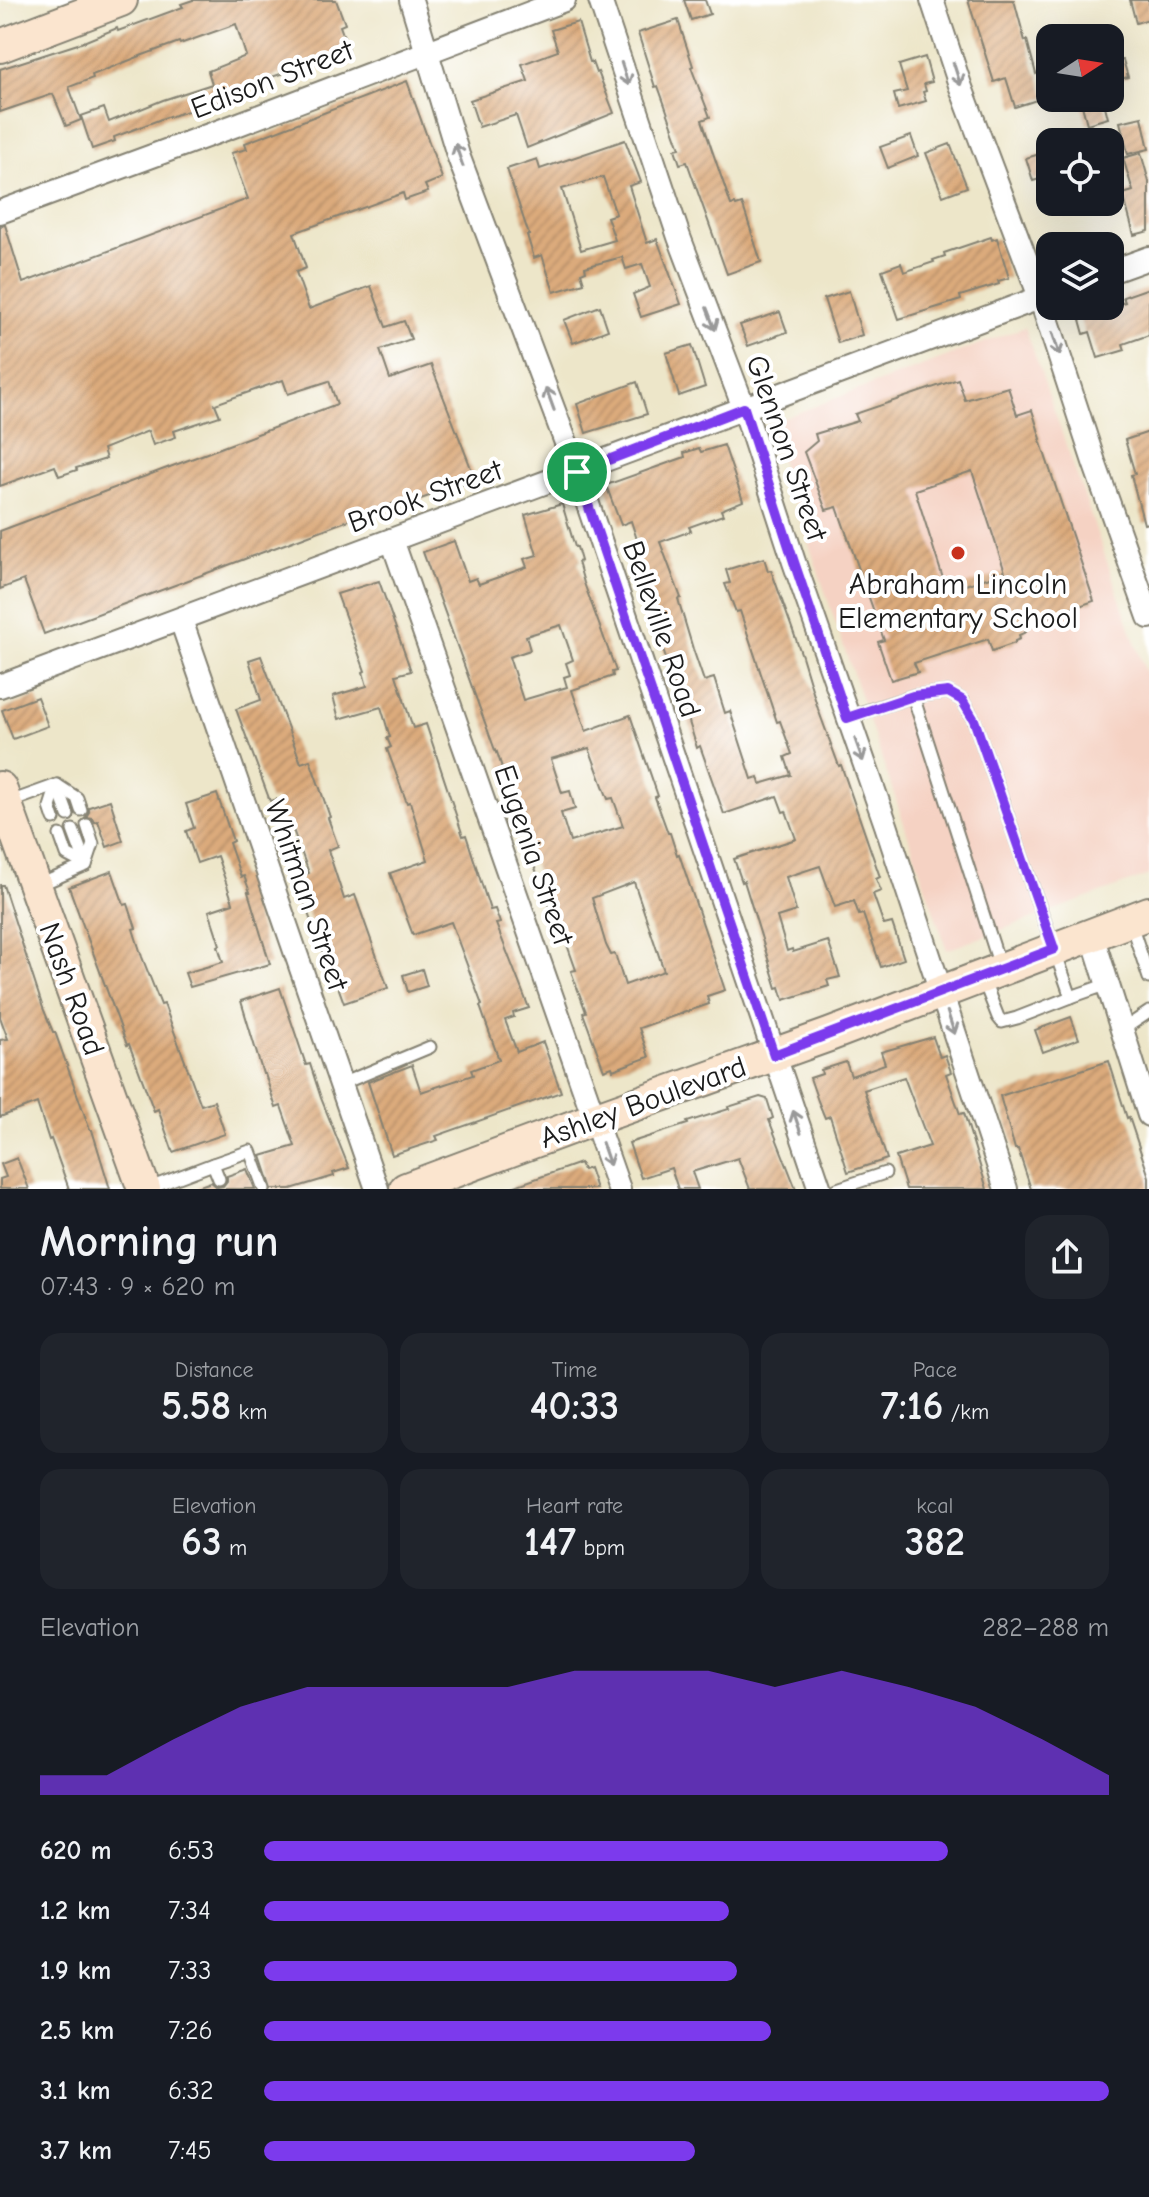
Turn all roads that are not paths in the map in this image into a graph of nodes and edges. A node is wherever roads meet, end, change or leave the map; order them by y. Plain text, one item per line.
1 (121, 0) edge
2 (411, 0) edge
3 (564, 0) edge
4 (600, 0) edge
5 (932, 0) edge
6 (0, 46) edge
7 (427, 51) junction
8 (0, 212) edge
9 (1149, 258) edge
10 (1124, 267) edge
11 (1036, 273) edge
12 (1036, 298) edge
13 (1052, 320) edge
14 (744, 408) junction
15 (577, 472) junction
16 (392, 540) junction
17 (1149, 617) edge
18 (181, 620) junction
19 (0, 686) edge
20 (913, 696) junction
21 (847, 718) junction
22 (57, 785) junction
23 (3, 796) edge
24 (81, 810) dead end
25 (68, 815) dead end
26 (54, 819) dead end
27 (87, 825) dead end
28 (73, 830) dead end
29 (60, 835) dead end
30 (86, 865) junction
31 (35, 887) junction
32 (1140, 917) edge
33 (1092, 935) junction
34 (1054, 949) junction
35 (1145, 954) edge
36 (991, 973) junction
37 (1149, 978) edge
38 (1108, 984) junction
39 (941, 992) junction
40 (1071, 997) junction
41 (1149, 1012) edge
42 (1122, 1030) junction
43 (430, 1047) dead end
44 (774, 1055) junction
45 (341, 1084) junction
46 (1149, 1115) edge
47 (594, 1119) junction
48 (213, 1164) junction
49 (885, 1173) dead end
50 (219, 1179) dead end
51 (145, 1189) edge
52 (264, 1189) edge
53 (377, 1189) edge
54 (406, 1189) edge
55 (619, 1189) edge
56 (820, 1189) edge
57 (837, 1189) edge
58 (1006, 1189) edge

1 - 6 main road
2 - 7 street, Belleville Road
3 - 7 street, Edison Street
4 -> 14 street, Glennon Street
5 -> 11 street
7 - 8 street, Edison Street
15 -> 7 street, Belleville Road
9 - 10 street
12 - 14 street, Brook Street
13 -> 17 street
14 - 15 street, Brook Street
14 - 21 street, Glennon Street
15 - 16 street, Brook Street
15 - 44 street, Belleville Road
16 - 18 street, Brook Street
16 - 47 street, Eugenia Street
18 - 19 street, Brook Street
18 - 45 street, Whitman Street
20 - 21 lane
20 - 34 lane
20 - 36 lane
21 -> 39 street, Glennon Street
22 - 23 lane
22 - 24 lane
22 - 25 lane
22 - 26 lane
23 - 31 main road, Nash Road
27 - 30 lane
28 - 30 lane
29 - 30 lane
30 - 31 lane
31 - 51 main road, Nash Road
32 - 33 main road, Ashley Boulevard
32 - 35 lane
33 - 34 main road, Ashley Boulevard
33 - 38 street
34 - 36 main road, Ashley Boulevard
34 - 40 lane
35 - 37 lane
36 - 39 main road, Ashley Boulevard
36 - 40 lane
38 - 40 lane
38 - 42 street
39 - 44 main road, Ashley Boulevard
39 -> 58 street, Glennon Street
41 - 42 lane
42 - 46 street
43 - 45 lane
44 - 47 main road, Ashley Boulevard
56 -> 44 street, Belleville Road
45 - 53 street, Whitman Street
47 - 54 main road, Ashley Boulevard
47 -> 55 street, Eugenia Street
48 - 50 lane
48 - 51 lane
48 - 52 lane
49 - 57 lane

